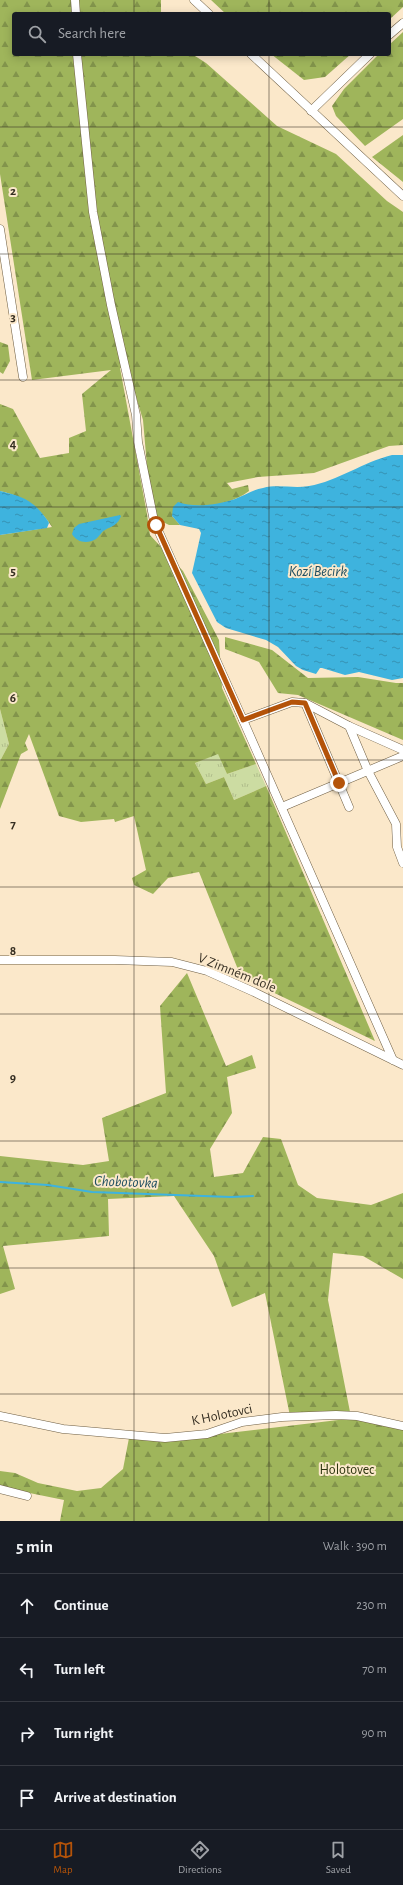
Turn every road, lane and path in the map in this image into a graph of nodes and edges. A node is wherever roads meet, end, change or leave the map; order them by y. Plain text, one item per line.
1 (75, 0) edge
2 (194, 0) edge
3 (76, 12) edge
4 (206, 12) edge
5 (403, 23) edge
6 (391, 33) edge
7 (77, 56) edge
8 (253, 56) edge
9 (368, 56) edge
10 (311, 112) junction
11 (403, 196) edge
12 (0, 229) edge
13 (23, 377) dead end
14 (305, 703) junction
15 (243, 720) junction
16 (349, 726) junction
17 (403, 750) edge
18 (403, 756) edge
19 (368, 771) junction
20 (339, 783) junction
21 (282, 807) junction
22 (349, 807) dead end
23 (403, 863) edge
24 (0, 960) edge
25 (393, 1060) junction
26 (403, 1065) edge
27 (0, 1416) edge
28 (403, 1426) edge
29 (0, 1489) edge
30 (26, 1496) dead end

1 - 3 street
2 - 4 street
5 - 6 street
7 - 15 street
8 - 10 street
9 - 10 street
10 - 11 street
12 - 13 street
14 - 15 street
14 - 16 street
14 - 20 street
15 - 21 street
16 - 17 street
16 - 19 street
18 - 19 street
19 - 20 street
19 - 23 street
20 - 21 street
20 - 22 street
21 - 25 street
24 - 25 street, V Zimném dole
25 - 26 street, V Zimném dole
27 - 28 street, K Holotovci
29 - 30 street

